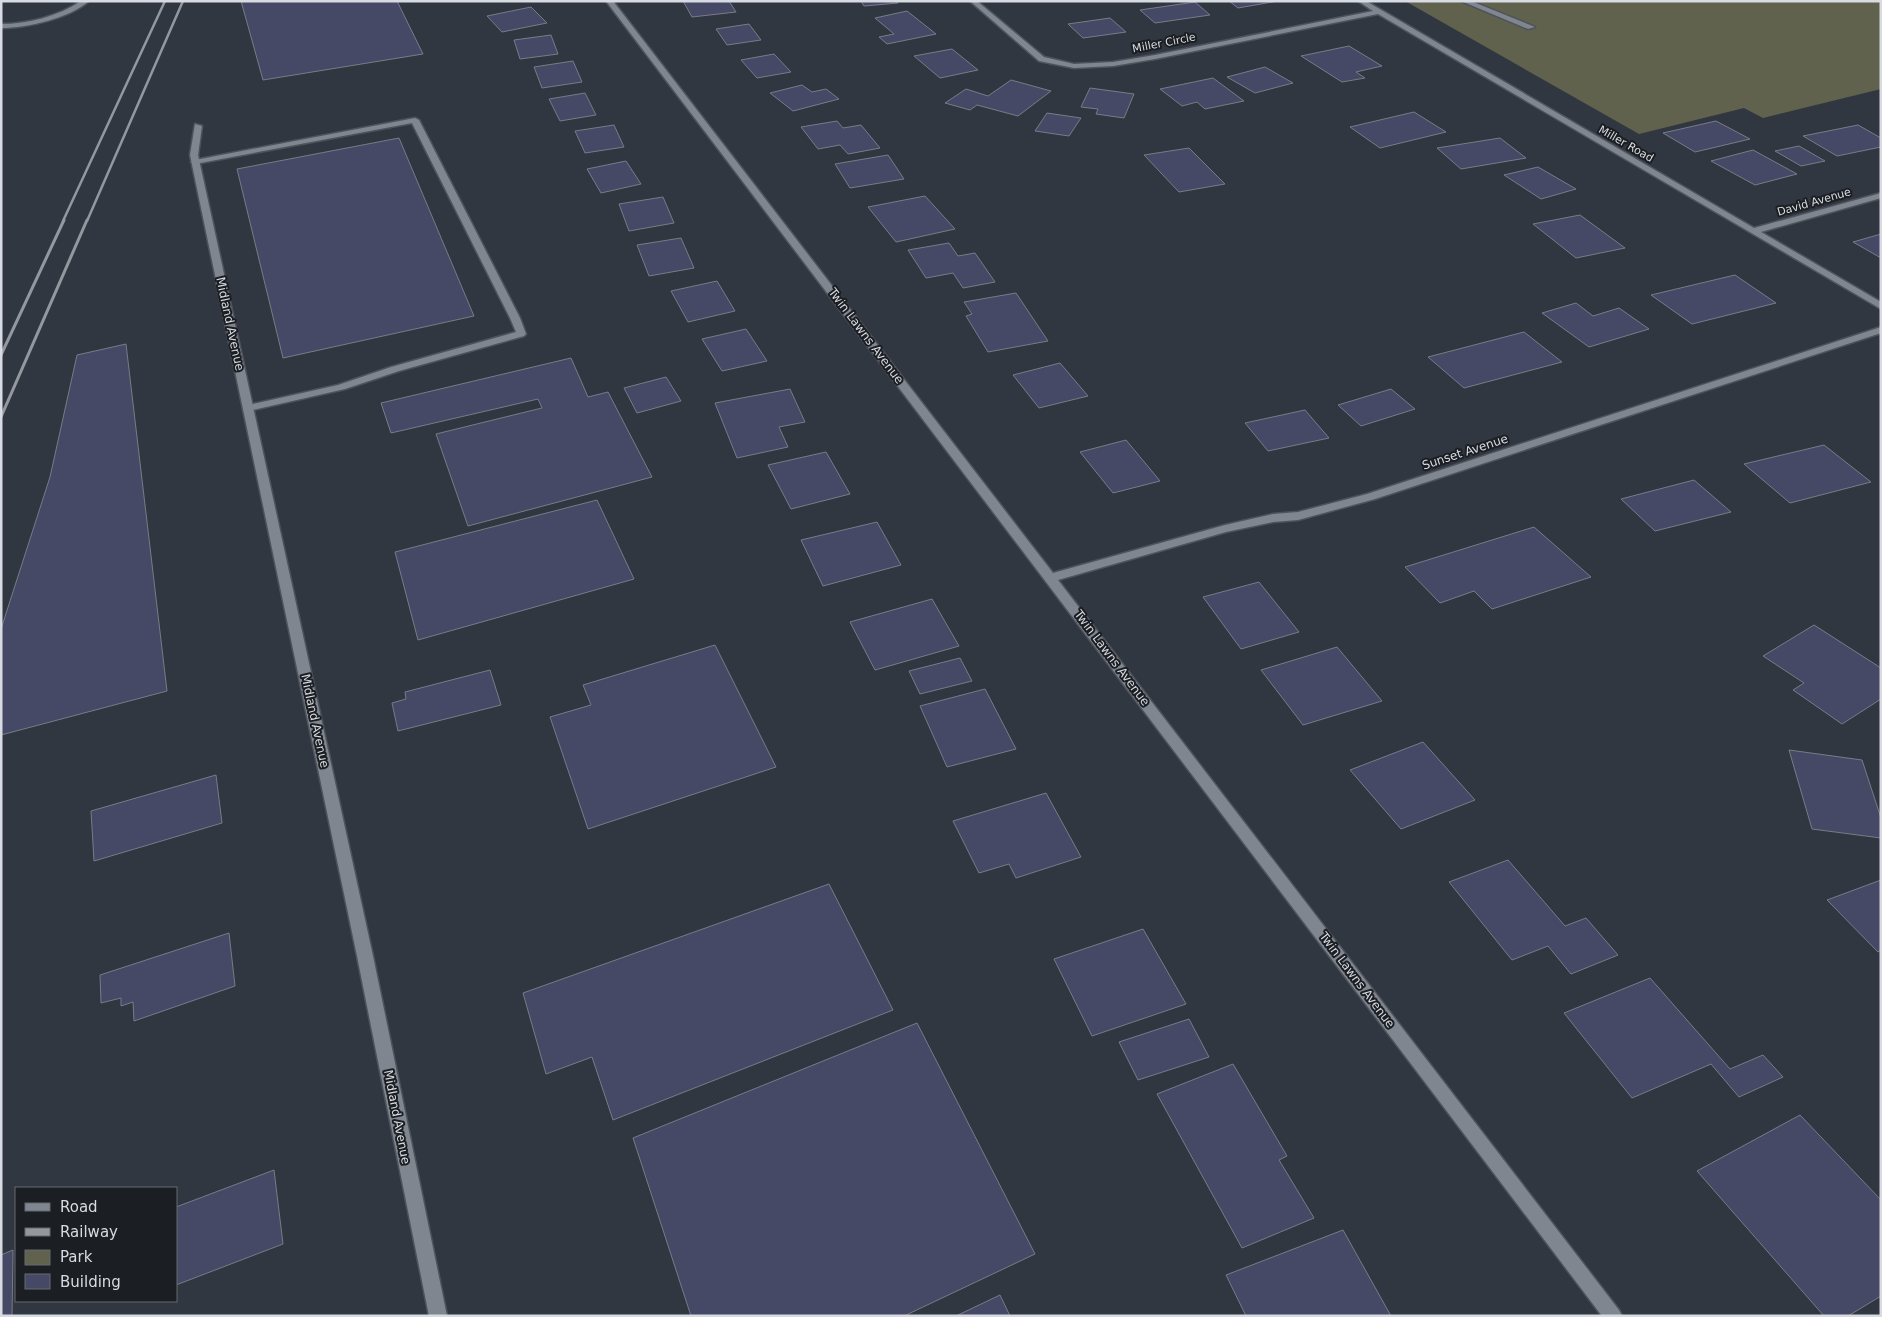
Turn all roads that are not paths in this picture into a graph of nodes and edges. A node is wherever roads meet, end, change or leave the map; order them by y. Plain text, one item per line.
1 (86, 1) edge
2 (610, 1) edge
3 (973, 1) edge
4 (1361, 1) edge
5 (1464, 1) edge
6 (1378, 12) junction
7 (1, 26) edge
8 (1530, 27) dead end
9 (198, 126) dead end
10 (195, 162) junction
11 (1881, 195) edge
12 (1753, 231) junction
13 (1881, 306) edge
14 (1881, 330) edge
15 (248, 408) junction
16 (1051, 578) junction
17 (438, 1316) edge
18 (1612, 1316) edge

1 - 7 street
2 - 16 street, Twin Lawns Avenue
3 - 6 street, Miller Circle
4 - 6 street, Miller Road
5 - 8 street
6 - 12 street, Miller Road
9 - 10 street, Midland Avenue
10 - 15 street, Midland Avenue
10 - 15 street
11 - 12 street, David Avenue
12 - 13 street, Miller Road
14 - 16 street, Sunset Avenue
15 - 17 street, Midland Avenue
16 - 18 street, Twin Lawns Avenue

